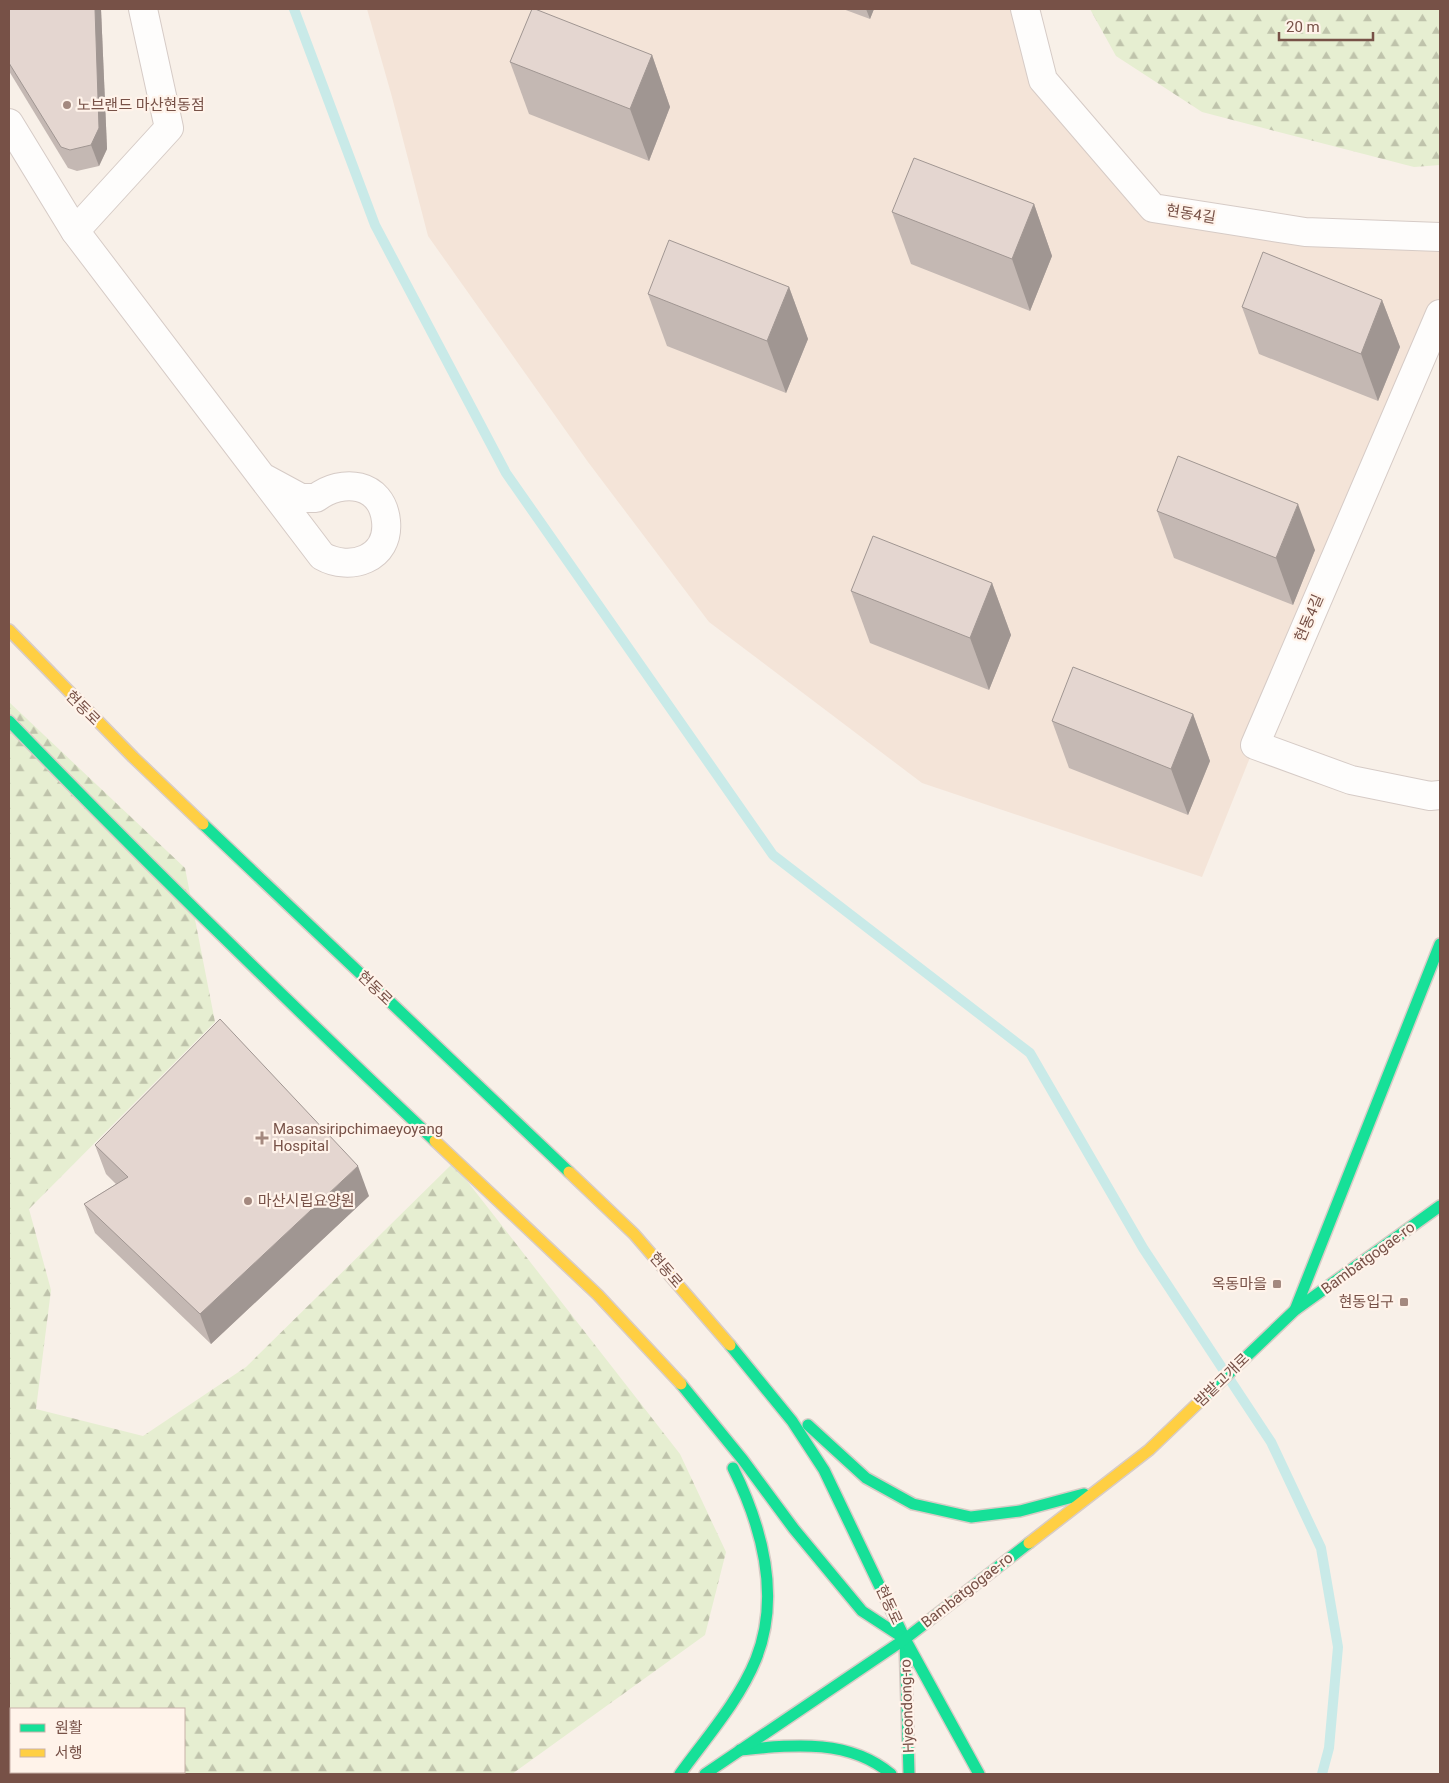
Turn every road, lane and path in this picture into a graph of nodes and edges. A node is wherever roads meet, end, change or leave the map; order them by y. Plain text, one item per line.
1 (143, 9) edge
2 (1024, 9) edge
3 (9, 123) edge
4 (75, 231) junction
5 (1440, 237) edge
6 (1440, 314) edge
7 (264, 478) dead end
8 (9, 630) edge
9 (9, 721) edge
10 (1440, 795) edge
11 (1440, 944) edge
12 (1440, 1206) edge
13 (1295, 1310) junction
14 (728, 1340) junction
15 (697, 1403) junction
16 (1149, 1450) joint
17 (1095, 1491) junction
18 (905, 1639) junction
19 (736, 1751) junction
20 (680, 1774) edge
21 (705, 1774) edge
22 (891, 1774) edge
23 (909, 1774) edge
24 (979, 1774) edge

1 - 4 street
2 - 5 street, 현동4길
3 - 4 street
4 - 7 street
6 - 10 street, 현동4길
8 - 14 main road, 현동로
9 - 15 main road, 현동로
11 - 13 main road
12 - 13 main road, Bambatgogae-ro
13 - 16 main road, 밤밭고개로
14 - 17 main road
14 - 18 main road, 현동로
15 - 18 main road, 현동로
15 - 20 main road
16 - 17 main road, Bambatgogae-ro
17 - 18 main road, Bambatgogae-ro
18 - 19 main road, Bambatgogae-ro
18 - 23 main road, Hyeondong-ro
18 - 24 main road
19 - 21 main road, Bambatgogae-ro
19 - 22 main road

